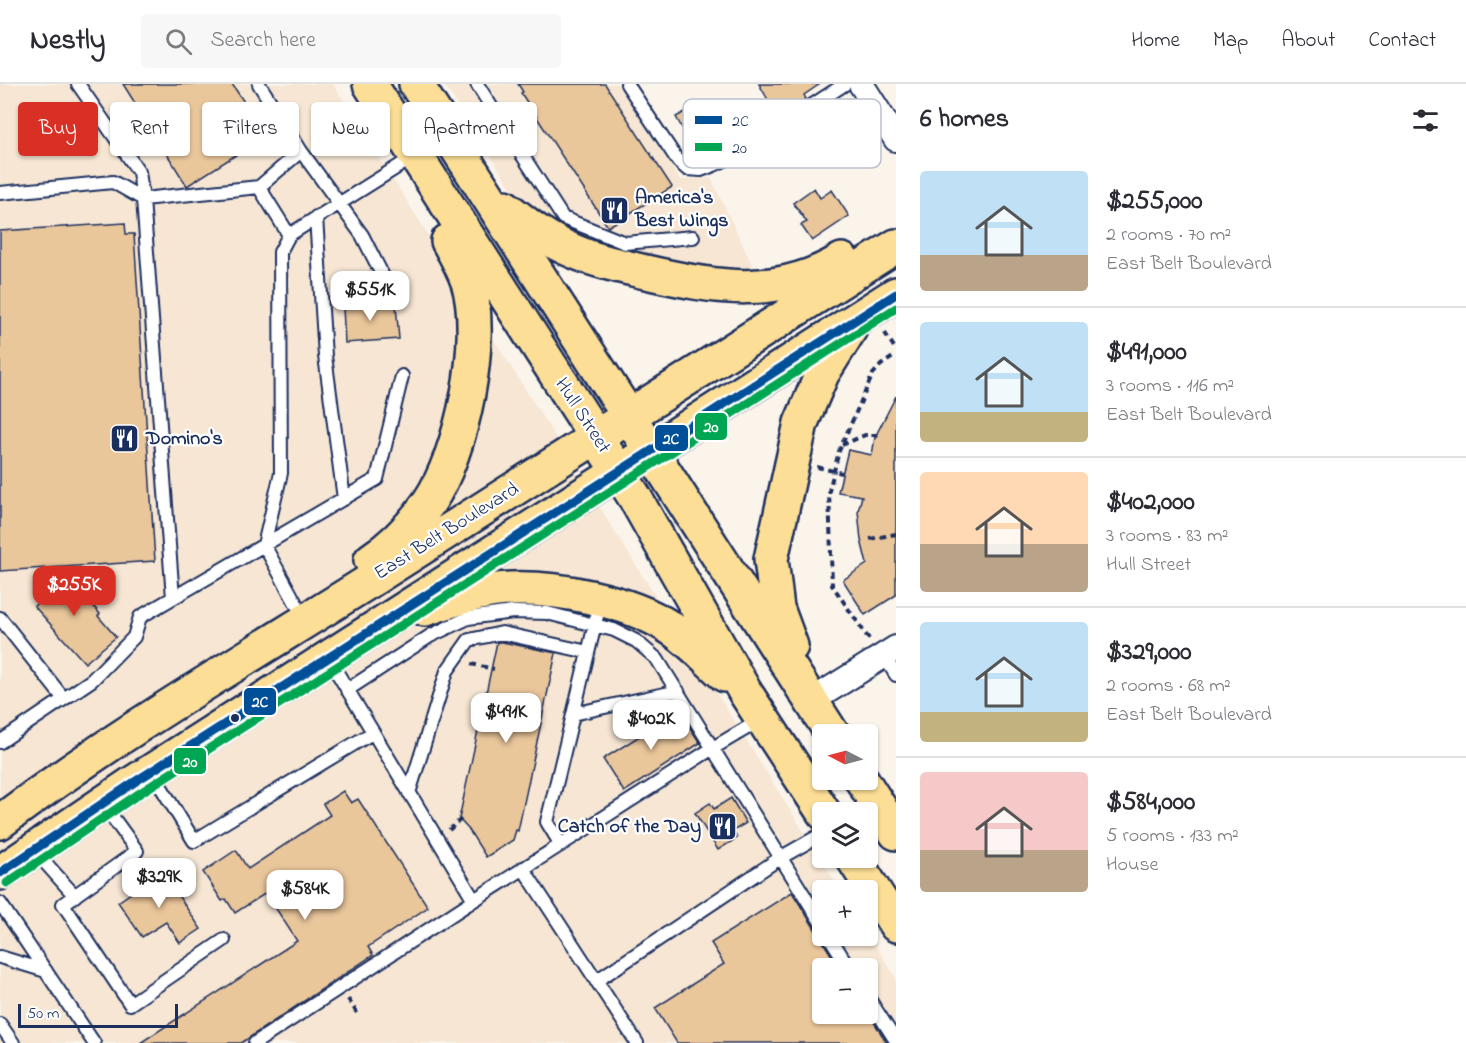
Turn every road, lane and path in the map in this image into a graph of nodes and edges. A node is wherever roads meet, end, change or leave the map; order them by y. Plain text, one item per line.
1 (259, 84) edge
2 (370, 84) edge
3 (400, 84) edge
4 (416, 84) edge
5 (477, 84) edge
6 (627, 84) edge
7 (845, 84) edge
8 (861, 84) edge
9 (80, 85) edge
10 (822, 99) edge
11 (871, 99) edge
12 (416, 102) edge
13 (428, 102) edge
14 (488, 102) edge
15 (881, 115) edge
16 (402, 135) edge
17 (896, 139) edge
18 (302, 151) junction
19 (415, 156) junction
20 (463, 156) edge
21 (523, 156) edge
22 (683, 165) edge
23 (686, 168) edge
24 (706, 168) edge
25 (259, 187) junction
26 (0, 193) edge
27 (488, 193) junction
28 (143, 199) junction
29 (339, 203) junction
30 (316, 218) junction
31 (896, 231) edge
32 (289, 235) junction
33 (693, 237) dead end
34 (896, 246) edge
35 (389, 288) dead end
36 (896, 294) edge
37 (868, 324) junction
38 (896, 350) edge
39 (896, 355) edge
40 (402, 376) dead end
41 (630, 416) junction
42 (878, 435) dead end
43 (596, 438) junction
44 (841, 445) junction
45 (651, 450) junction
46 (814, 466) dead end
47 (833, 471) junction
48 (618, 472) junction
49 (842, 473) dead end
50 (344, 499) junction
51 (896, 534) edge
52 (870, 539) dead end
53 (264, 545) junction
54 (172, 598) junction
55 (598, 612) junction
56 (0, 618) edge
57 (306, 621) junction
58 (381, 624) junction
59 (588, 652) junction
60 (887, 655) edge
61 (328, 657) junction
62 (471, 664) dead end
63 (494, 669) dead end
64 (347, 690) junction
65 (678, 691) junction
66 (745, 692) junction
67 (64, 699) junction
68 (811, 701) junction
69 (573, 714) junction
70 (763, 719) junction
71 (826, 724) edge
72 (372, 733) junction
73 (0, 742) edge
74 (712, 748) junction
75 (151, 771) junction
76 (868, 790) edge
77 (409, 792) junction
78 (817, 802) edge
79 (102, 803) junction
80 (0, 822) edge
81 (896, 833) edge
82 (812, 840) edge
83 (561, 844) junction
84 (33, 850) junction
85 (780, 858) junction
86 (523, 868) junction
87 (859, 868) edge
88 (0, 873) edge
89 (75, 896) junction
90 (474, 900) junction
91 (0, 903) edge
92 (812, 908) edge
93 (896, 925) edge
94 (224, 940) dead end
95 (0, 957) edge
96 (46, 971) junction
97 (596, 981) junction
98 (878, 1013) edge
99 (0, 1024) edge
100 (896, 1041) edge
101 (13, 1043) edge
102 (94, 1043) edge
103 (255, 1043) edge
104 (637, 1043) edge

1 - 18 lane
2 - 16 main road, Hull Street
3 - 12 main road
4 - 13 main road, Hull Street
5 - 14 lane
6 - 22 lane
7 - 10 lane
8 - 11 street
9 - 28 lane
15 - 17 street
18 - 25 lane
18 - 29 lane
19 - 29 lane
19 - 43 main road, Hull Street
19 - 57 main road
20 - 27 main road, Hull Street
21 - 33 lane
23 - 24 lane
25 - 28 lane
25 - 32 lane
26 - 28 lane
27 - 31 main road
27 - 41 main road, Hull Street
28 - 54 lane
29 - 30 lane
29 - 35 lane
30 - 32 lane
30 - 50 lane
32 - 53 lane
34 - 41 main road, East Belt Boulevard
36 - 37 main road, East Belt Boulevard
37 - 38 path
37 - 45 main road, East Belt Boulevard
37 - 68 main road
39 - 44 path
40 - 50 lane
41 - 43 main road, East Belt Boulevard
41 - 45 main road, Hull Street
42 - 44 path
43 - 48 main road, Hull Street
43 - 57 main road, East Belt Boulevard
44 - 47 path
45 - 48 main road, East Belt Boulevard
45 - 68 main road, Hull Street
46 - 47 path
47 - 49 path
47 - 60 path
48 - 58 main road, East Belt Boulevard
48 - 66 main road, Hull Street
50 - 53 lane
51 - 52 path
53 - 54 lane
53 - 57 lane
54 - 67 lane
55 - 58 main road
55 - 59 lane
55 - 64 lane
55 - 65 lane
55 - 66 main road
56 - 67 lane
57 - 80 main road, East Belt Boulevard
58 - 61 main road, East Belt Boulevard
59 - 69 lane
59 - 77 lane
60 - 68 street
61 - 64 lane
61 - 75 main road, East Belt Boulevard
62 - 63 path
64 - 72 lane
65 - 69 lane
65 - 74 lane
66 - 70 main road, Hull Street
67 - 73 lane
68 - 71 main road, Hull Street
69 - 83 lane
70 - 74 lane
70 - 78 main road, Hull Street
72 - 75 lane
72 - 77 lane
74 - 83 lane
74 - 85 lane
75 - 79 main road, East Belt Boulevard
76 - 81 main road
77 - 90 lane
79 - 84 main road, East Belt Boulevard
79 - 89 lane
82 - 85 lane
83 - 86 lane
84 - 88 main road, East Belt Boulevard
84 - 89 lane
85 - 92 lane
85 - 97 lane
86 - 90 lane
86 - 97 lane
87 - 93 main road
89 - 94 lane
90 - 103 lane
91 - 96 lane
95 - 96 lane
96 - 102 lane
97 - 104 lane
98 - 100 lane
99 - 101 lane

